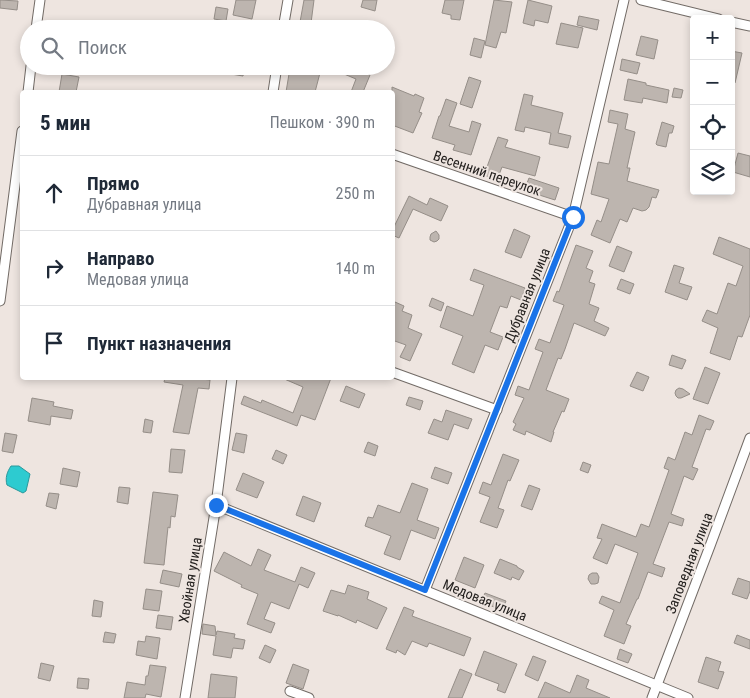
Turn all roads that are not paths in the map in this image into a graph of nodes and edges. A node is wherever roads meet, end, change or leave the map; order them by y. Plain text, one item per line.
1 (40, 0) edge
2 (288, 0) edge
3 (624, 0) edge
4 (641, 0) edge
5 (703, 15) edge
6 (37, 20) edge
7 (285, 20) edge
8 (735, 23) edge
9 (750, 26) edge
10 (30, 75) edge
11 (276, 75) edge
12 (28, 90) edge
13 (273, 90) edge
14 (20, 143) edge
15 (395, 155) edge
16 (573, 217) junction
17 (3, 246) edge
18 (0, 301) edge
19 (395, 373) edge
20 (232, 380) edge
21 (496, 410) junction
22 (750, 438) edge
23 (216, 505) junction
24 (425, 590) junction
25 (657, 686) junction
26 (290, 691) dead end
27 (185, 698) edge
28 (309, 698) edge
29 (652, 698) edge
30 (688, 698) edge

1 - 6 street
2 - 7 street
3 - 16 street, Дубравная улица
4 - 5 street
8 - 9 street
10 - 12 street
11 - 13 street
14 - 17 street
15 - 16 street, Весенний переулок
16 - 21 street, Дубравная улица
17 - 18 street
19 - 21 street
20 - 23 street, Хвойная улица
21 - 24 street, Дубравная улица
22 - 25 street, Заповедная улица
23 - 24 street, Медовая улица
23 - 27 street, Хвойная улица
24 - 25 street, Медовая улица
25 - 29 street, Заповедная улица
25 - 30 street, Медовая улица
26 - 28 street

